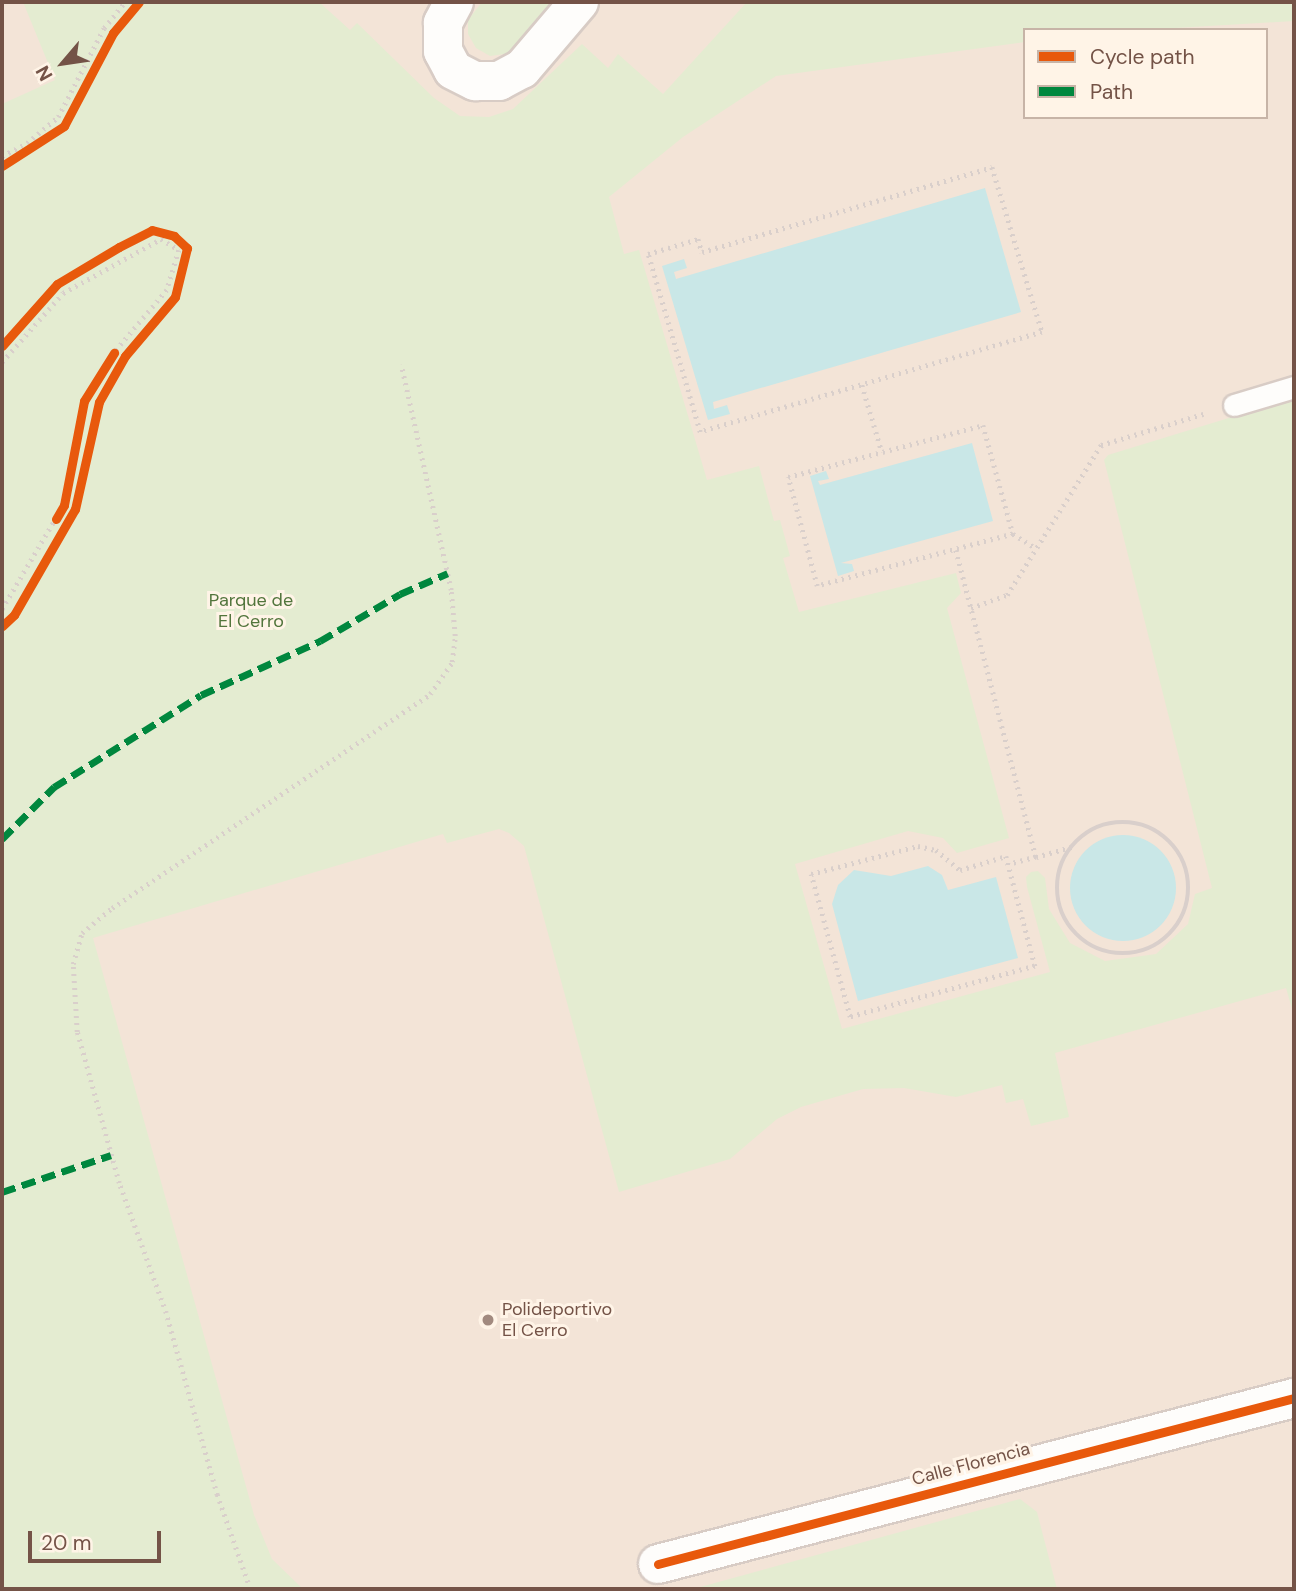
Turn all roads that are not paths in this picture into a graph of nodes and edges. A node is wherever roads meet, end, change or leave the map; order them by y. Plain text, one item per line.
1 (454, 2) edge
2 (579, 2) edge
3 (1294, 387) edge
4 (1234, 405) road end
5 (1294, 1398) edge
6 (658, 1564) dead end

1 - 2 street
3 - 4 lane
5 - 6 street, Calle Florencia

